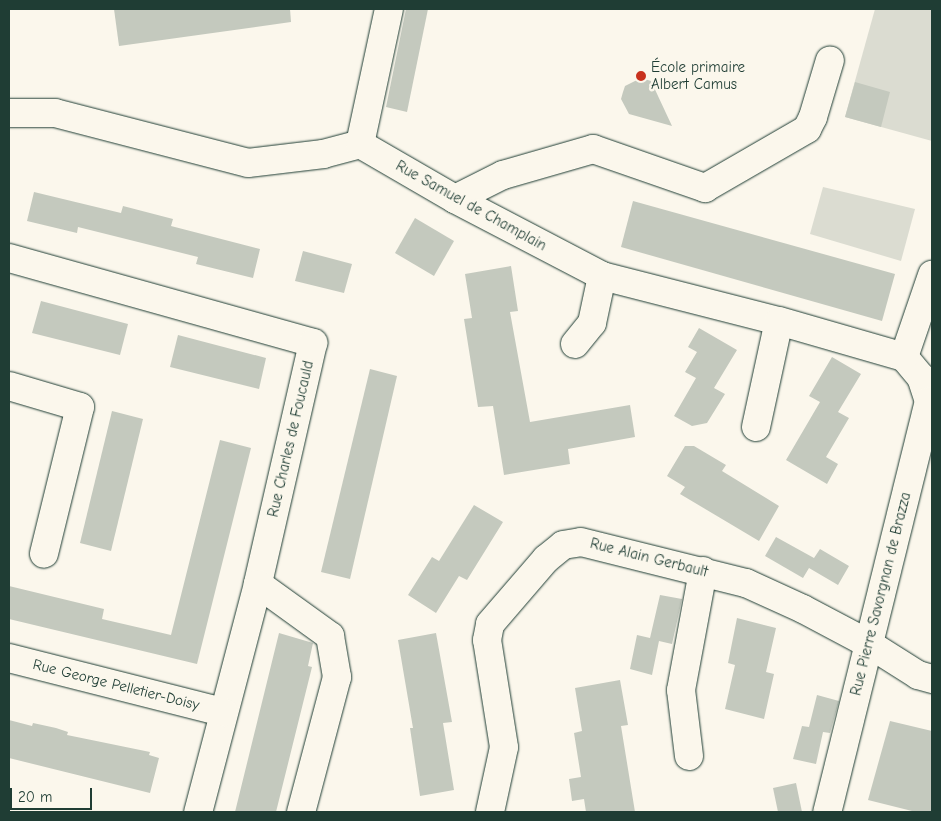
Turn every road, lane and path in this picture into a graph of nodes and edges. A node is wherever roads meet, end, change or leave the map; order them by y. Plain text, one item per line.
1 (389, 9) edge
2 (830, 60) dead end
3 (9, 114) edge
4 (360, 144) junction
5 (456, 199) junction
6 (9, 258) edge
7 (932, 275) edge
8 (602, 276) junction
9 (779, 321) junction
10 (575, 344) dead end
11 (912, 367) junction
12 (9, 386) edge
13 (756, 427) dead end
14 (44, 554) dead end
15 (703, 571) junction
16 (258, 584) junction
17 (869, 644) junction
18 (9, 658) edge
19 (932, 678) edge
20 (224, 712) junction
21 (689, 756) dead end
22 (198, 812) edge
23 (301, 812) edge
24 (490, 812) edge
25 (827, 812) edge

1 - 4 street
2 - 5 street
3 - 4 street
4 - 5 street, Rue Samuel de Champlain
5 - 8 street, Rue Samuel de Champlain
6 - 16 street, Rue Charles de Foucauld
7 - 11 street
8 - 9 street, Rue Samuel de Champlain
8 - 10 street
9 - 11 street, Rue Samuel de Champlain
9 - 13 street
11 - 17 street, Rue Pierre Savorgnan de Brazza
12 - 14 street
15 - 17 street, Rue Alain Gerbault
15 - 21 street
15 - 24 street, Rue Alain Gerbault
16 - 20 street, Rue Charles de Foucauld
16 - 23 street
17 - 19 street, Rue Alain Gerbault
17 - 25 street, Rue Pierre Savorgnan de Brazza
18 - 20 street, Rue George Pelletier-Doisy
20 - 22 street, Rue Charles de Foucauld

